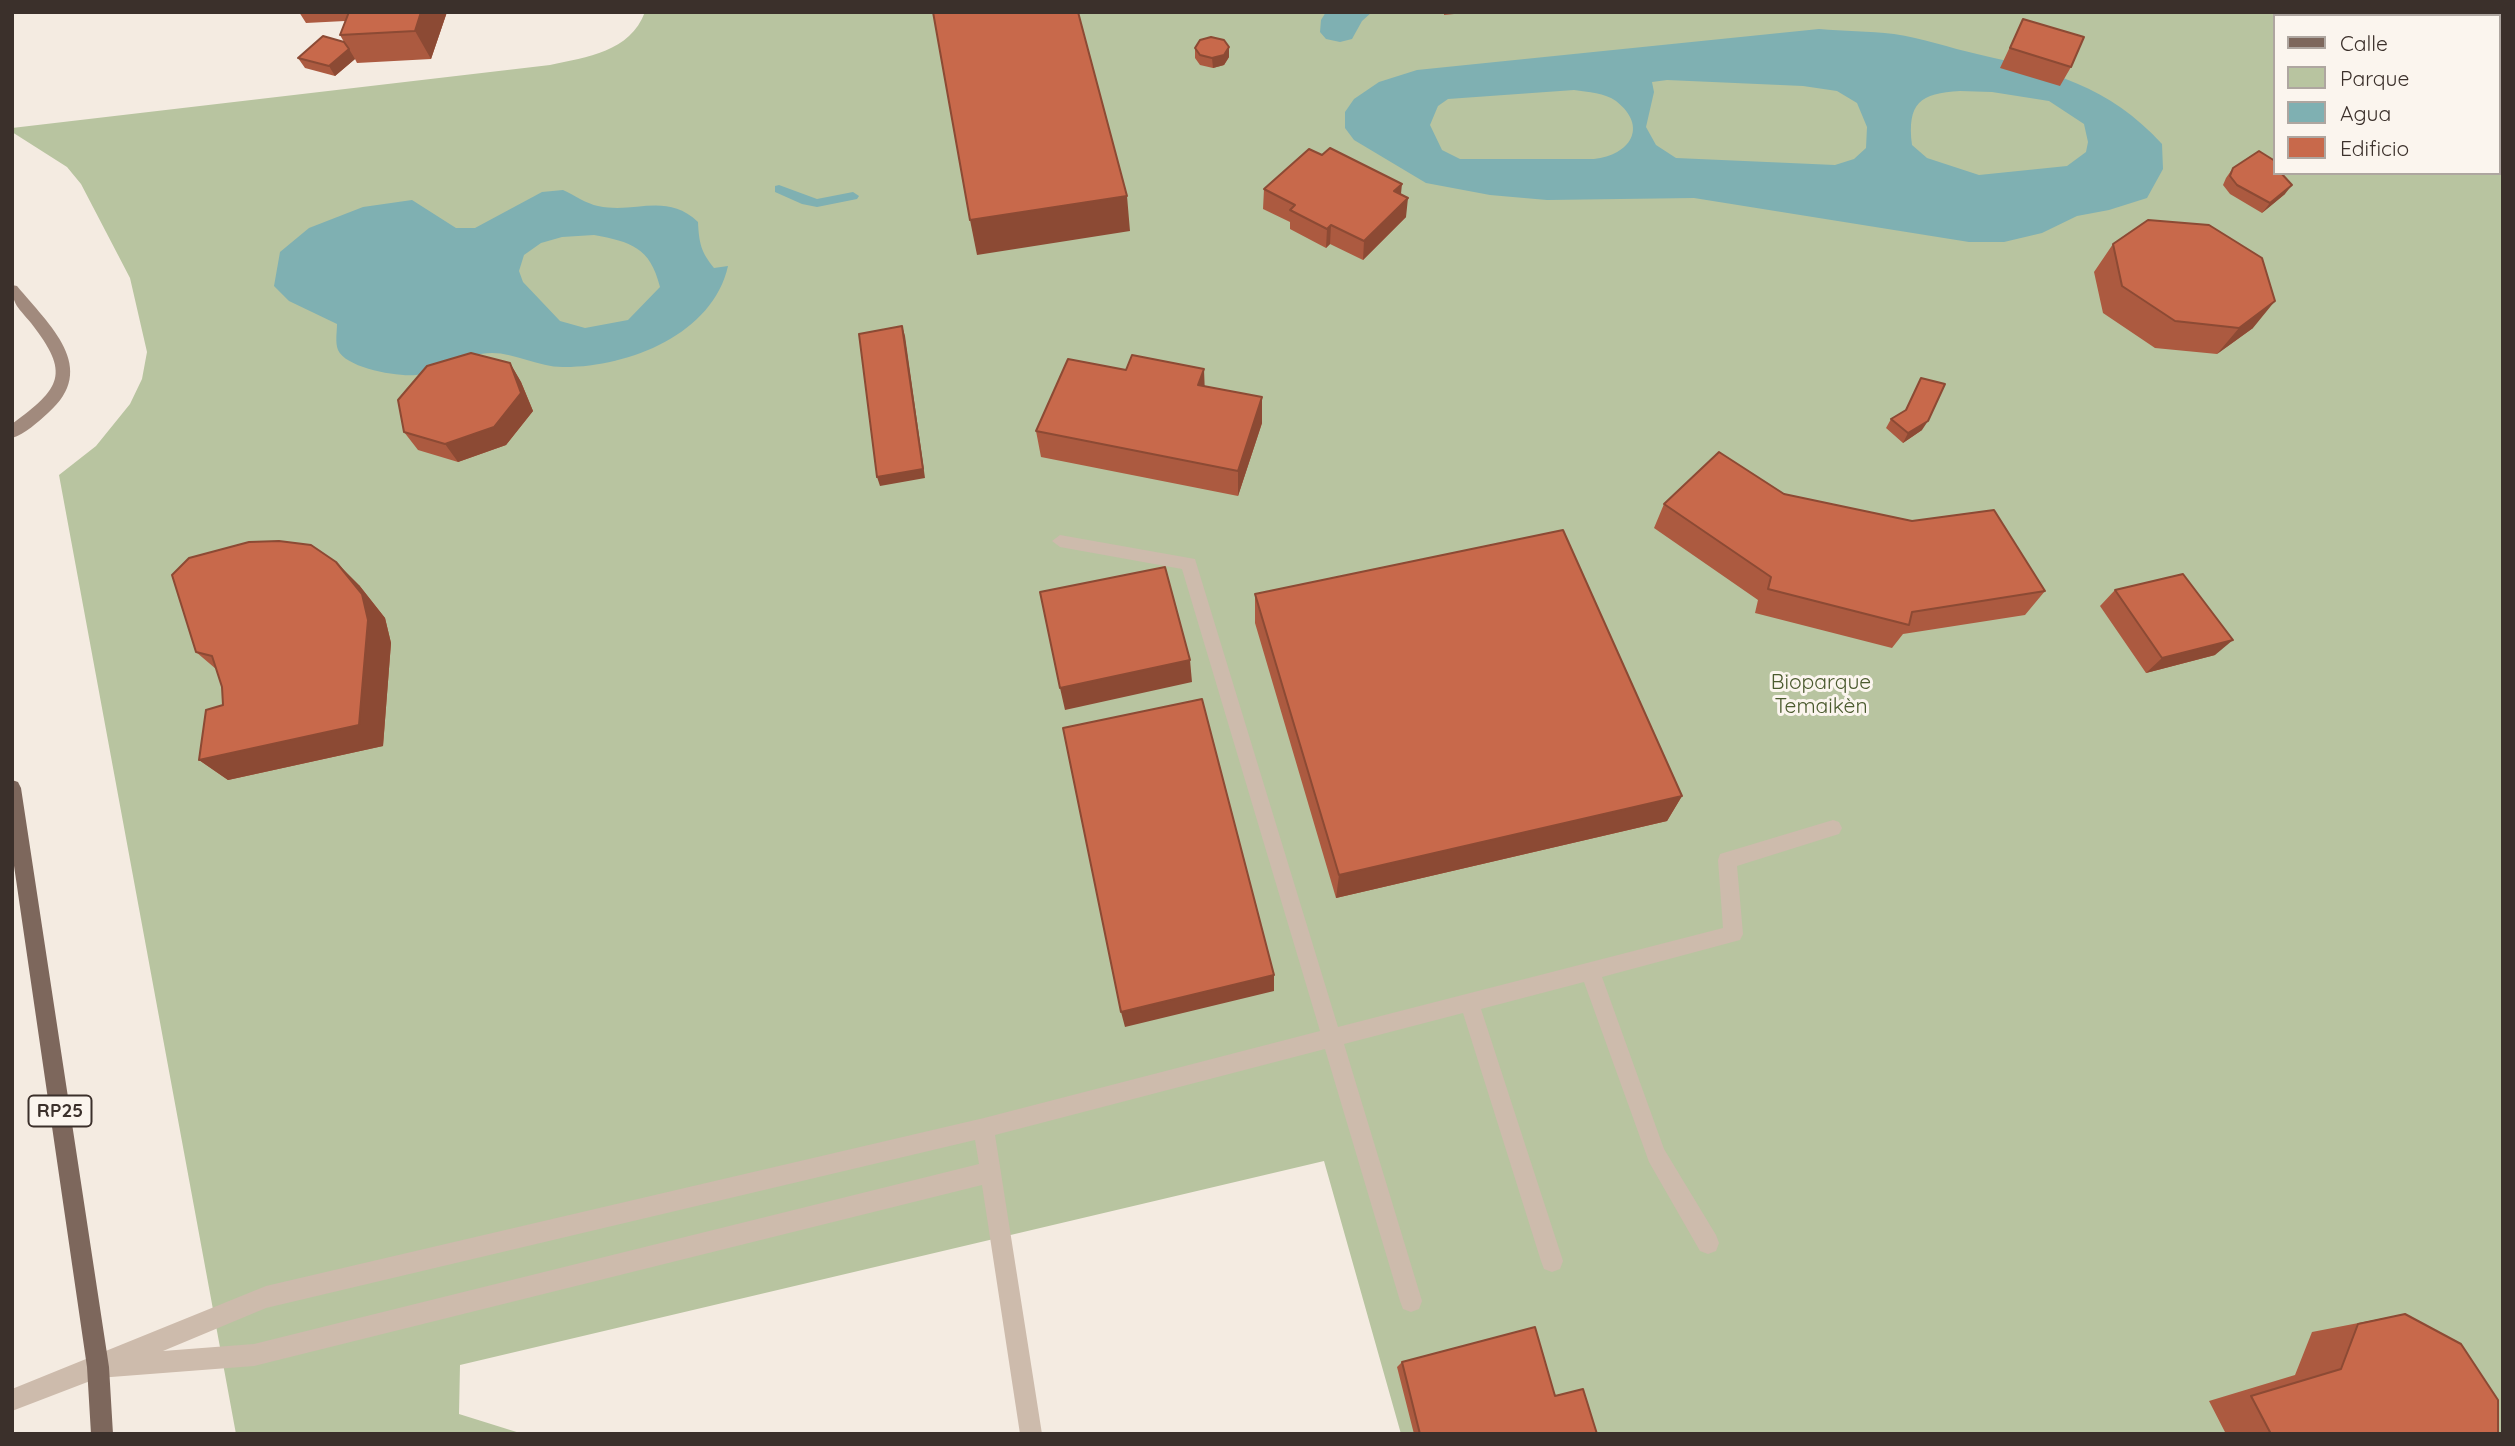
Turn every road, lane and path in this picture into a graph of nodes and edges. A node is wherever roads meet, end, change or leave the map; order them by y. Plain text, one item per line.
1 (12, 290) edge
2 (12, 432) edge
3 (1060, 541) dead end
4 (12, 788) edge
5 (1833, 828) dead end
6 (1590, 972) junction
7 (1469, 1003) junction
8 (1333, 1038) junction
9 (984, 1128) junction
10 (990, 1172) junction
11 (1708, 1243) dead end
12 (1552, 1261) dead end
13 (1411, 1301) dead end
14 (98, 1367) junction
15 (12, 1400) edge
16 (102, 1434) edge
17 (1031, 1434) edge

1 - 2 main road
3 - 8 lane
4 - 14 main road, RP25
5 - 6 lane
6 - 7 lane
6 - 11 lane
7 - 8 lane
7 - 12 lane
8 - 9 lane
8 - 13 lane
9 - 10 lane
9 - 14 lane
10 - 14 lane
10 - 17 lane
14 - 15 lane
14 - 16 main road, RP25

